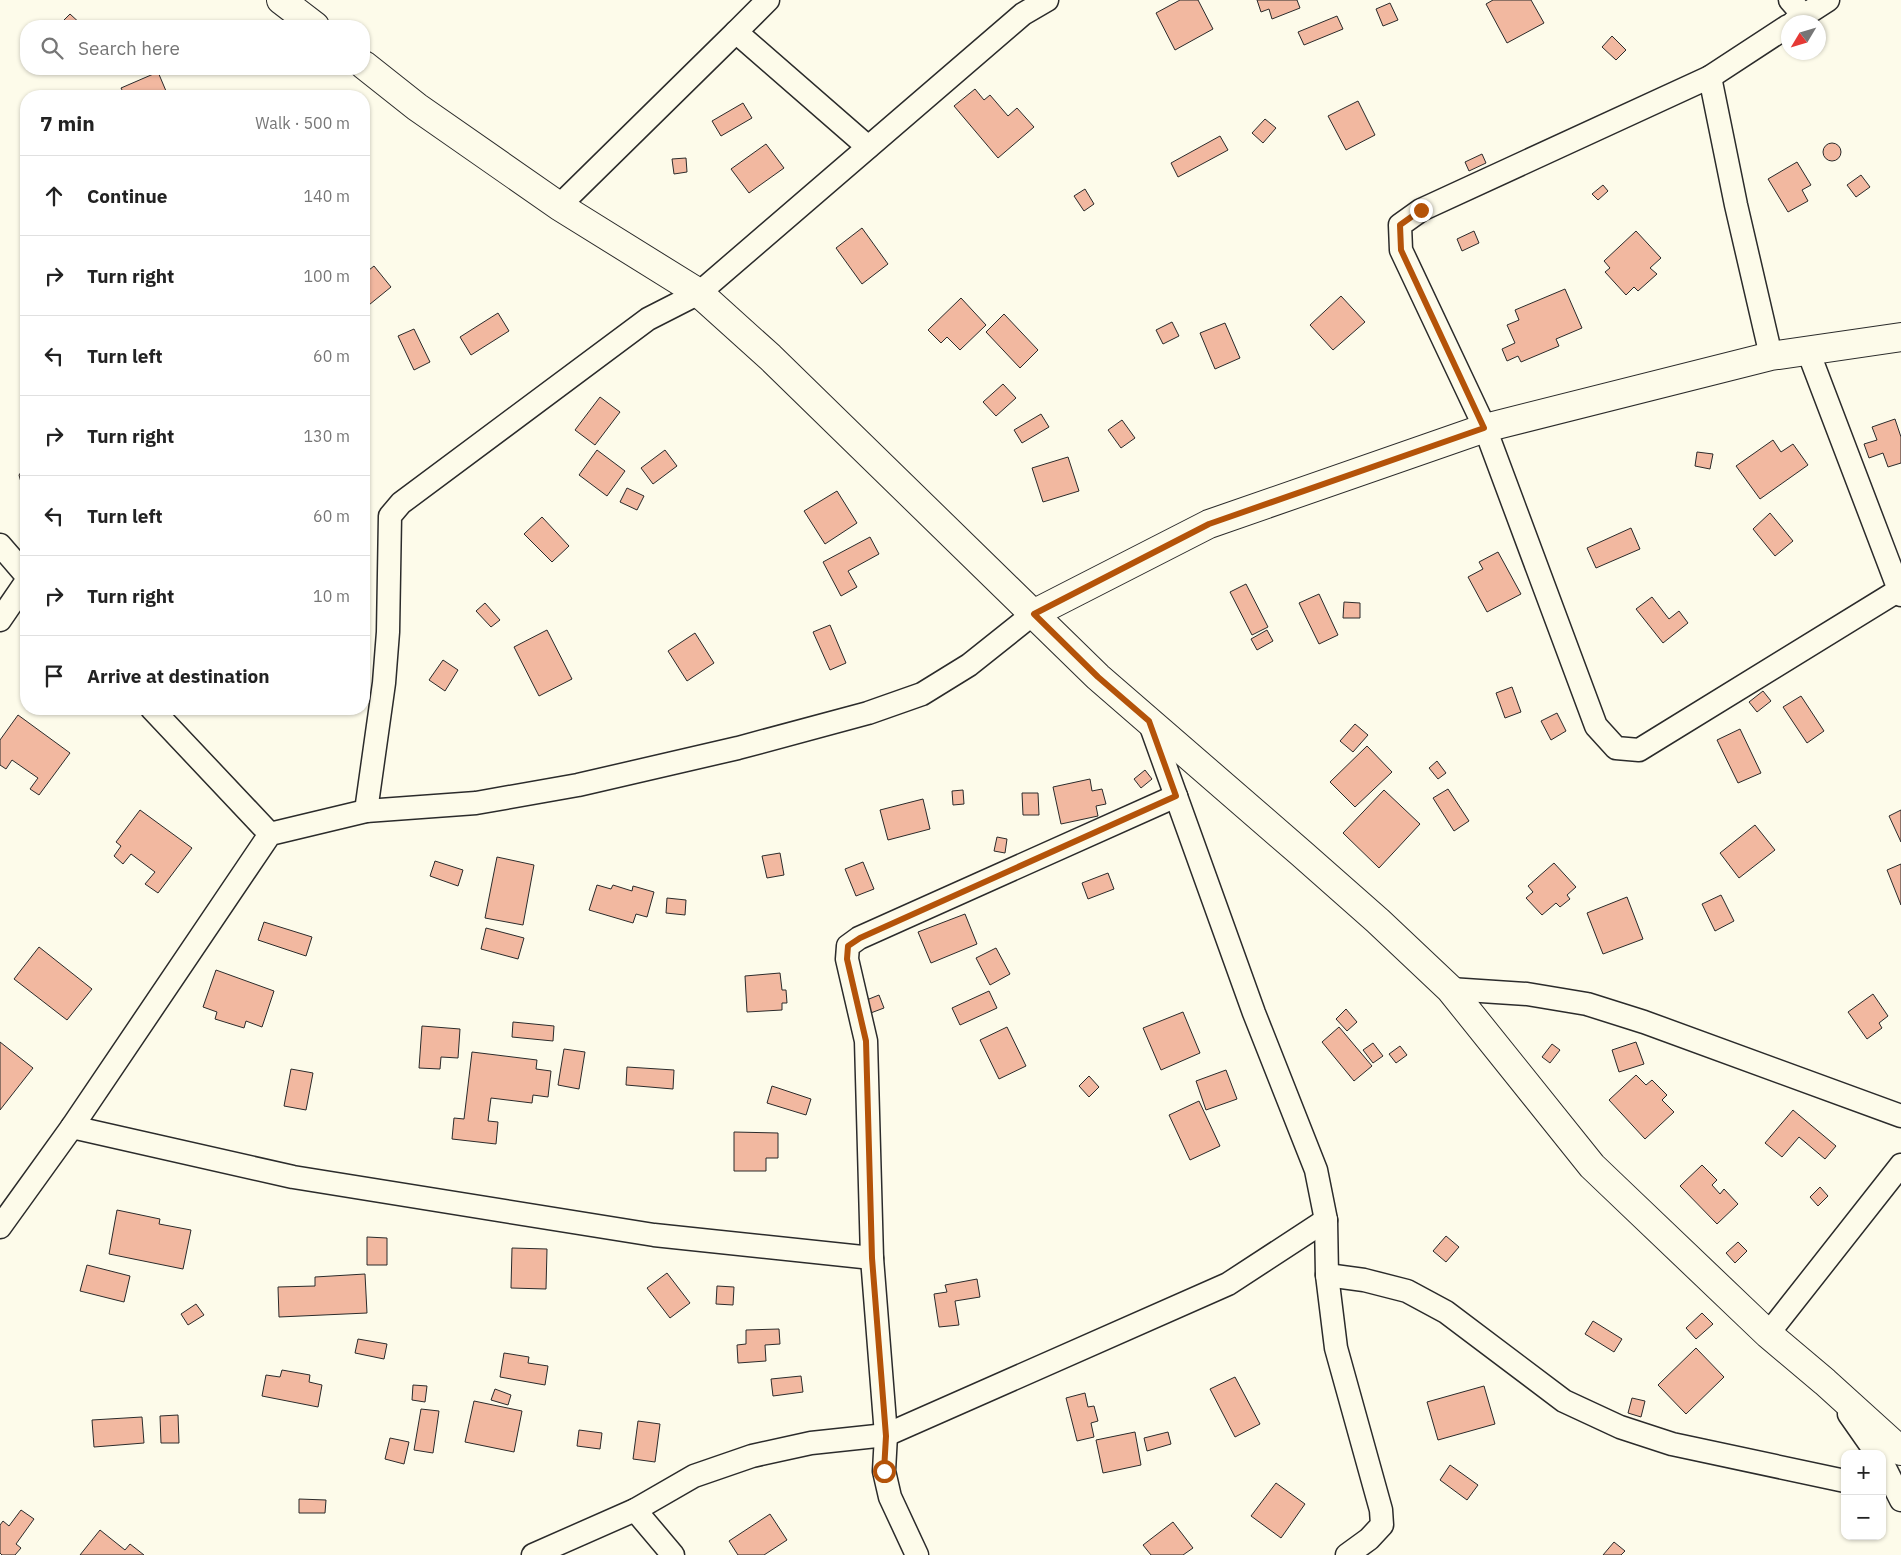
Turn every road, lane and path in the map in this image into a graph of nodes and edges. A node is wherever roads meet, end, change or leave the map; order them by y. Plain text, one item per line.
1 (281, 0) edge
2 (768, 0) edge
3 (1047, 0) edge
4 (1828, 0) edge
5 (1796, 15) edge
6 (307, 20) edge
7 (1781, 25) edge
8 (736, 32) junction
9 (370, 70) edge
10 (1710, 76) junction
11 (868, 147) junction
12 (559, 206) junction
13 (699, 293) junction
14 (1901, 337) edge
15 (1808, 351) junction
16 (1771, 356) junction
17 (1484, 428) junction
18 (0, 545) edge
19 (20, 568) edge
20 (20, 591) edge
21 (1900, 593) edge
22 (1034, 614) junction
23 (0, 620) edge
24 (158, 715) edge
25 (1149, 721) junction
26 (1176, 796) junction
27 (366, 811) junction
28 (270, 834) junction
29 (1450, 990) junction
30 (1901, 1116) edge
31 (72, 1127) junction
32 (1901, 1165) edge
33 (1326, 1220) junction
34 (0, 1228) edge
35 (872, 1258) junction
36 (1327, 1275) junction
37 (1768, 1334) junction
38 (1825, 1382) junction
39 (886, 1436) junction
40 (1874, 1450) edge
41 (1901, 1451) edge
42 (1886, 1473) edge
43 (1841, 1479) edge
44 (1894, 1495) edge
45 (635, 1510) junction
46 (533, 1555) edge
47 (674, 1555) edge
48 (917, 1555) edge
49 (1347, 1555) edge

1 - 6 street
2 - 8 street
3 - 11 street
4 - 5 street
7 - 10 street
8 - 11 street
8 - 12 street
9 - 12 street
10 - 16 street
10 - 17 street
11 - 13 street
12 - 13 street
13 - 22 street
13 - 27 street
14 - 15 street
15 - 16 street
15 - 21 street
16 - 17 street
17 - 21 street
17 - 22 street
18 - 19 street
20 - 23 street
22 - 25 street
22 - 27 street
24 - 28 street
25 - 26 street
25 - 29 street
26 - 33 street
26 - 35 street
27 - 28 street
28 - 31 street
29 - 30 street
29 - 37 street
31 - 34 street
31 - 35 street
32 - 37 street
33 - 36 street
33 - 39 street
35 - 39 street
36 - 43 street
36 - 49 street
37 - 38 street
38 - 40 street
38 - 41 street
39 - 45 street
39 - 48 street
42 - 44 street
45 - 46 street
45 - 47 street

